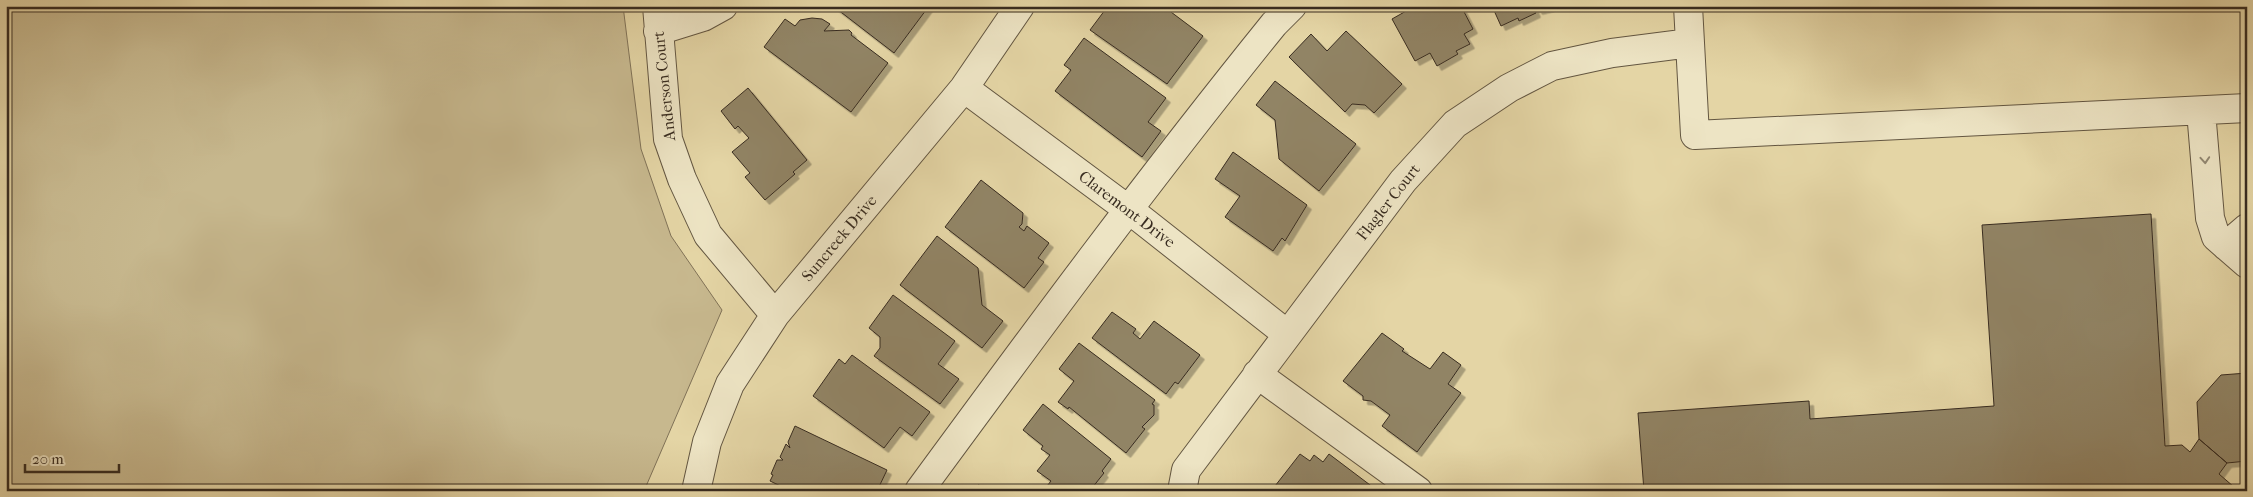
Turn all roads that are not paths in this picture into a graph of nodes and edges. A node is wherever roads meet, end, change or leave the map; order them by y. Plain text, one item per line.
1 (723, 6) edge
2 (1020, 6) edge
3 (1292, 6) edge
4 (1688, 6) edge
5 (657, 19) edge
6 (1690, 43) junction
7 (964, 88) junction
8 (2247, 108) edge
9 (2202, 111) junction
10 (1128, 209) junction
11 (2247, 228) edge
12 (2226, 246) junction
13 (2247, 264) edge
14 (775, 315) junction
15 (1287, 334) junction
16 (1257, 374) junction
17 (696, 491) edge
18 (919, 491) edge
19 (1182, 491) edge
20 (1418, 491) edge

1 - 5 street
2 - 7 street, Suncreek Drive
3 - 10 street
4 - 6 street
5 - 14 street, Anderson Court
6 - 9 street
6 - 15 street, Flagler Court
7 - 10 street, Claremont Drive
7 - 14 street, Suncreek Drive
8 - 9 street
9 -> 12 street
10 - 15 street, Claremont Drive
10 - 18 street
11 - 12 street
12 - 13 street
14 - 17 street, Suncreek Drive
15 - 16 street, Flagler Court
16 - 19 street, Flagler Court
16 - 20 street

